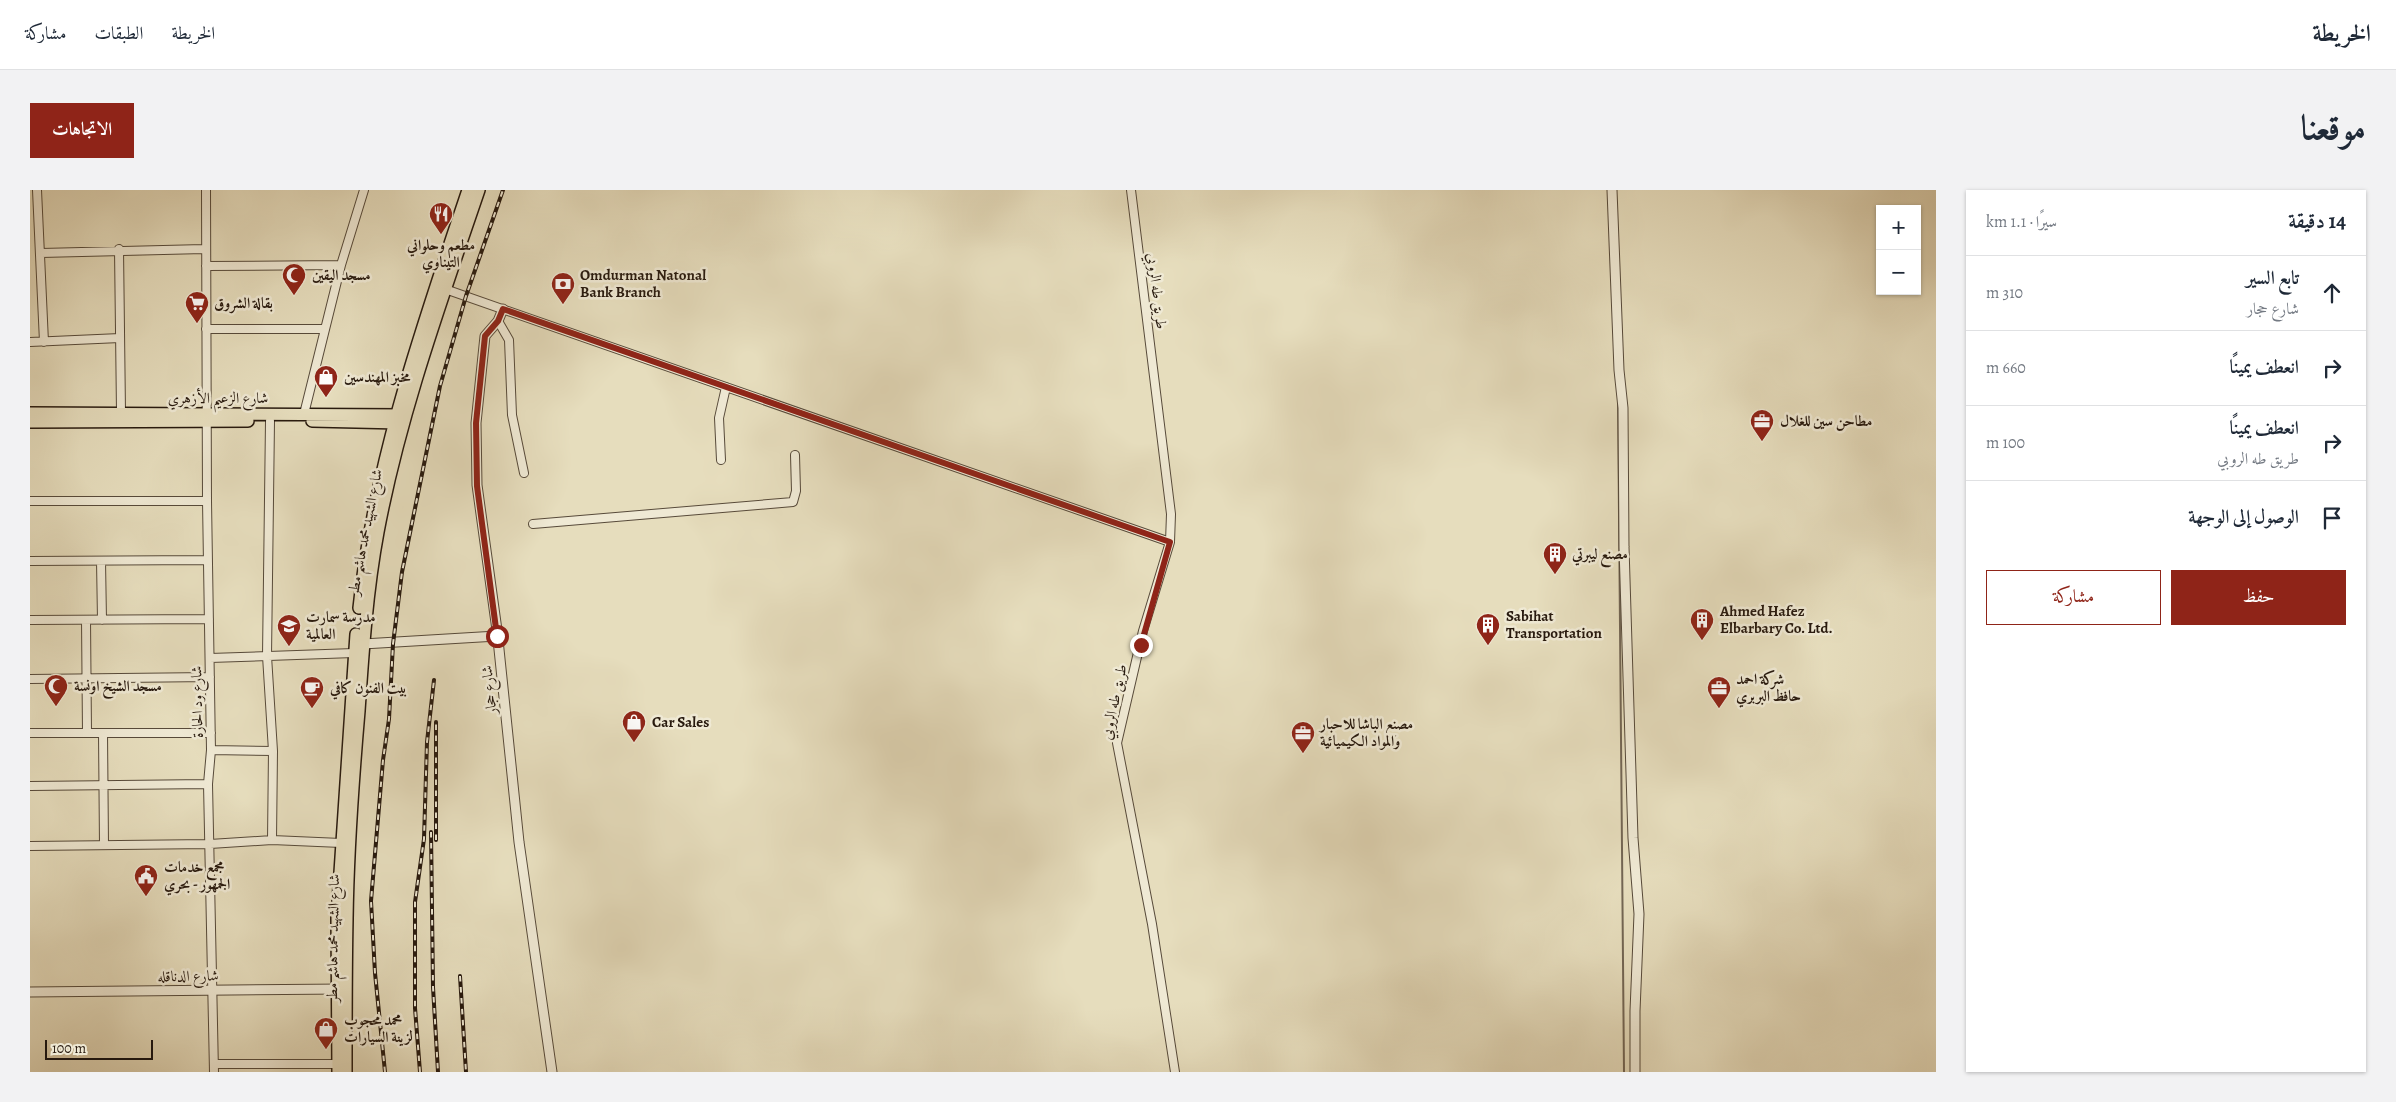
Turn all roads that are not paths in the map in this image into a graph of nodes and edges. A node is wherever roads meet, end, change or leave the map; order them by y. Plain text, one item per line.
1 (38, 190) edge
2 (206, 190) edge
3 (364, 190) edge
4 (468, 190) edge
5 (479, 190) edge
6 (1131, 190) edge
7 (1612, 190) edge
8 (204, 248) junction
9 (118, 249) junction
10 (41, 253) junction
11 (341, 265) junction
12 (206, 266) junction
13 (446, 289) junction
14 (503, 309) junction
15 (498, 321) junction
16 (206, 329) junction
17 (325, 329) junction
18 (120, 338) junction
19 (30, 342) edge
20 (44, 342) junction
21 (726, 387) junction
22 (121, 412) junction
23 (30, 413) edge
24 (304, 414) junction
25 (207, 417) junction
26 (401, 418) junction
27 (270, 421) junction
28 (30, 422) edge
29 (795, 454) dead end
30 (721, 460) dead end
31 (524, 472) dead end
32 (30, 501) edge
33 (206, 501) junction
34 (533, 524) dead end
35 (1170, 542) junction
36 (208, 560) junction
37 (30, 561) edge
38 (101, 561) junction
39 (30, 620) edge
40 (86, 620) junction
41 (102, 620) junction
42 (209, 620) junction
43 (497, 636) junction
44 (363, 644) junction
45 (354, 653) junction
46 (267, 656) junction
47 (210, 658) junction
48 (210, 677) junction
49 (87, 678) junction
50 (30, 679) edge
51 (30, 733) edge
52 (87, 733) junction
53 (103, 733) junction
54 (211, 733) junction
55 (211, 750) junction
56 (273, 751) junction
57 (208, 784) junction
58 (30, 786) edge
59 (103, 786) junction
60 (272, 840) junction
61 (341, 843) junction
62 (210, 844) junction
63 (104, 845) junction
64 (30, 846) edge
65 (342, 988) junction
66 (212, 990) junction
67 (30, 992) edge
68 (214, 1068) edge
69 (340, 1069) edge
70 (552, 1072) edge
71 (1175, 1072) edge
72 (1635, 1072) edge

1 - 10 street
2 - 8 street, شارع ود الحارة
3 - 11 street
4 - 26 main road, شارع الشهيد محمد هاشم مطر
5 - 13 main road, شارع الشهيد محمد هاشم مطر
6 - 35 street, طريق طه الروبي
7 - 72 street
8 - 9 street
8 - 12 street, شارع ود الحارة
9 - 10 street
9 - 18 street
10 - 20 street
11 - 12 street
11 - 17 street
12 - 16 street, شارع ود الحارة
13 - 14 street
13 - 26 main road, شارع الشهيد محمد هاشم مطر
14 - 15 street, شارع حجار
14 - 21 street
15 - 31 street
15 - 43 street, شارع حجار
16 - 17 street
16 - 25 street, شارع ود الحارة
17 - 24 street
18 - 20 street
18 - 22 street
19 - 20 street
21 - 30 street
21 - 35 street
22 - 23 main road, شارع الزعيم الأزهري
22 - 25 main road, شارع الزعيم الأزهري
24 - 25 main road, شارع الزعيم الأزهري
24 - 26 main road, شارع الزعيم الأزهري
25 - 27 main road, شارع الزعيم الأزهري
25 - 28 main road, شارع الزعيم الأزهري
25 - 33 street, شارع ود الحارة
26 - 27 main road, شارع الزعيم الأزهري
26 - 44 main road, شارع الشهيد محمد هاشم مطر
26 - 45 main road, شارع الشهيد محمد هاشم مطر
27 - 46 street
29 - 34 street
32 - 33 street
33 - 36 street, شارع ود الحارة
35 - 71 street, طريق طه الروبي
36 - 38 street
36 - 42 street, شارع ود الحارة
37 - 38 street
38 - 41 street
39 - 40 street
40 - 41 street
40 - 49 street
41 - 42 street
42 - 47 street, شارع ود الحارة
43 - 44 street
43 - 70 street, شارع حجار
44 - 65 main road, شارع الشهيد محمد هاشم مطر
45 - 46 street
45 - 61 main road, شارع الشهيد محمد هاشم مطر
46 - 47 street
46 - 56 street
47 - 48 street, شارع ود الحارة
48 - 49 street
48 - 54 street, شارع ود الحارة
49 - 50 street
49 - 52 street
51 - 52 street
52 - 53 street
53 - 54 street
53 - 59 street
54 - 55 street, شارع ود الحارة
55 - 56 street
55 - 57 street, شارع ود الحارة
56 - 60 street
57 - 59 street
57 - 62 street, شارع ود الحارة
58 - 59 street
59 - 63 street
60 - 61 street
60 - 62 street
61 - 65 main road, شارع الشهيد محمد هاشم مطر
62 - 63 street
62 - 66 street, شارع ود الحارة
63 - 64 street
65 - 66 street, شارع الدناقله
65 - 69 main road, شارع الشهيد محمد هاشم مطر
66 - 67 street, شارع الدناقله
66 - 68 street, شارع ود الحارة
68 - 69 street

